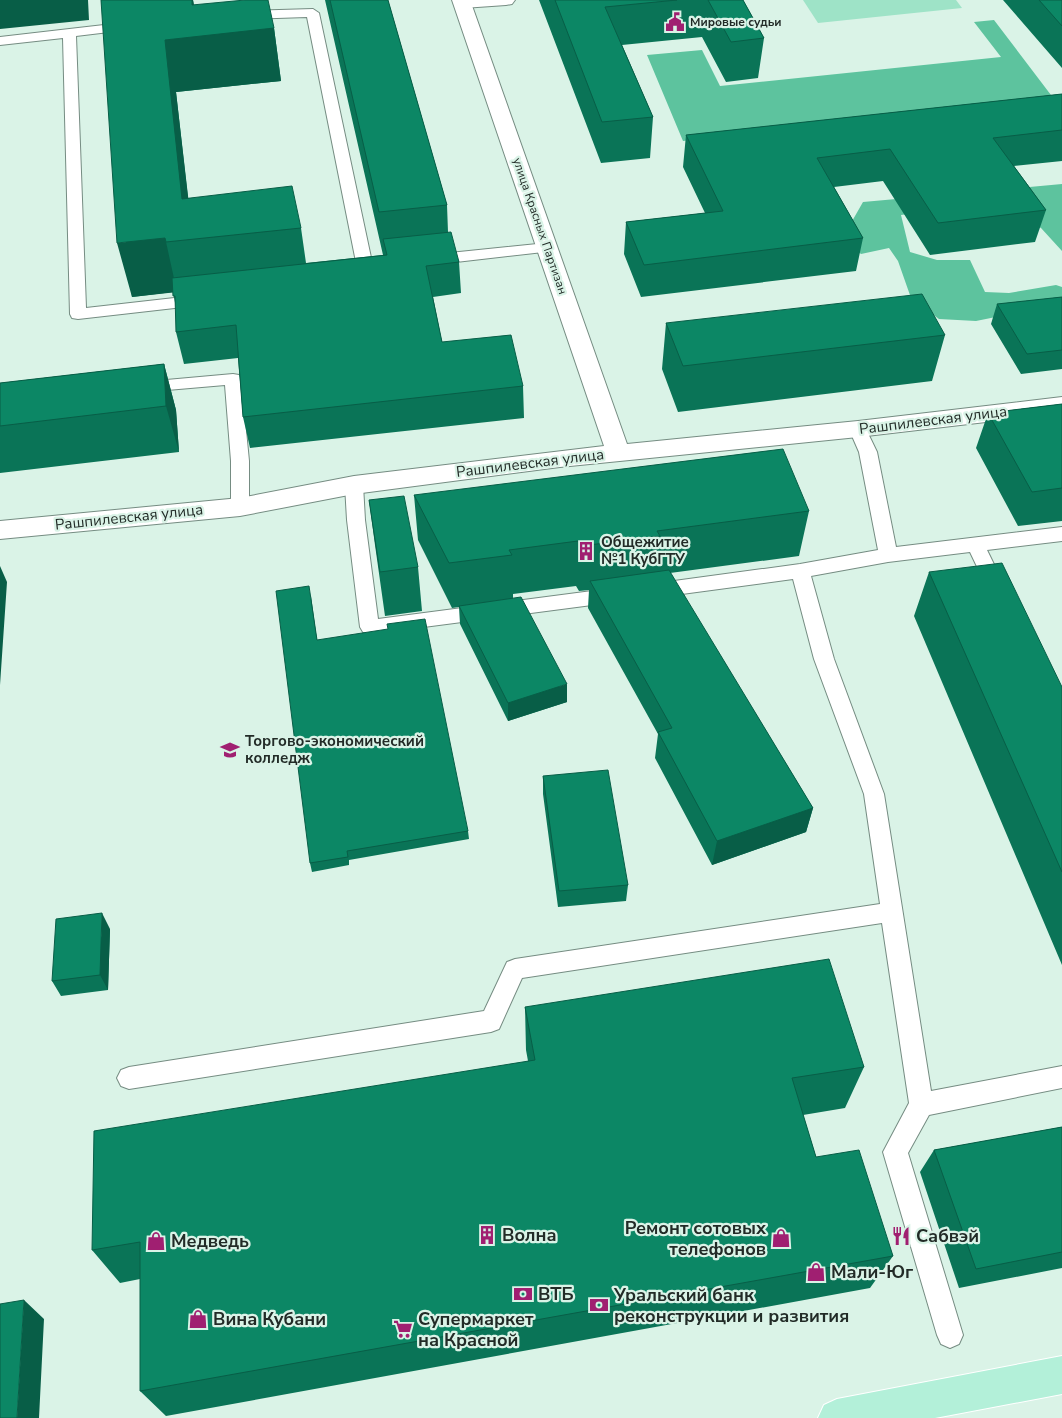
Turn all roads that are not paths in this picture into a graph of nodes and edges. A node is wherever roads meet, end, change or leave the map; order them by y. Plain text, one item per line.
1 (506, 0) edge
2 (462, 2) edge
3 (228, 15) edge
4 (144, 24) edge
5 (69, 33) junction
6 (0, 40) edge
7 (547, 248) junction
8 (413, 262) edge
9 (384, 265) edge
10 (365, 267) junction
11 (349, 275) edge
12 (216, 298) edge
13 (126, 389) edge
14 (1062, 405) edge
15 (858, 429) junction
16 (618, 452) junction
17 (354, 485) junction
18 (240, 507) junction
19 (0, 530) edge
20 (1062, 534) edge
21 (976, 545) junction
22 (888, 555) junction
23 (800, 571) junction
24 (1006, 609) edge
25 (892, 912) junction
26 (1062, 1077) edge
27 (129, 1078) dead end
28 (921, 1105) junction
29 (950, 1335) dead end
30 (1062, 1375) edge
31 (837, 1418) edge

1 - 2 street
2 - 7 street, улица Красных Партизан
3 - 10 lane
4 - 5 lane
5 - 6 lane
5 - 12 lane
7 - 8 lane
7 - 16 street, улица Красных Партизан
9 - 10 lane
10 - 11 lane
13 - 18 lane
14 - 15 street, Рашпилевская улица
15 - 16 street, Рашпилевская улица
15 - 22 lane
16 - 17 street, Рашпилевская улица
17 - 18 street, Рашпилевская улица
17 - 23 lane
18 - 19 street, Рашпилевская улица
20 - 21 lane
21 - 22 lane
21 - 24 lane
22 - 23 lane
23 - 25 lane
25 - 27 lane
25 - 28 lane
26 - 28 lane
28 - 29 lane
30 - 31 main road

